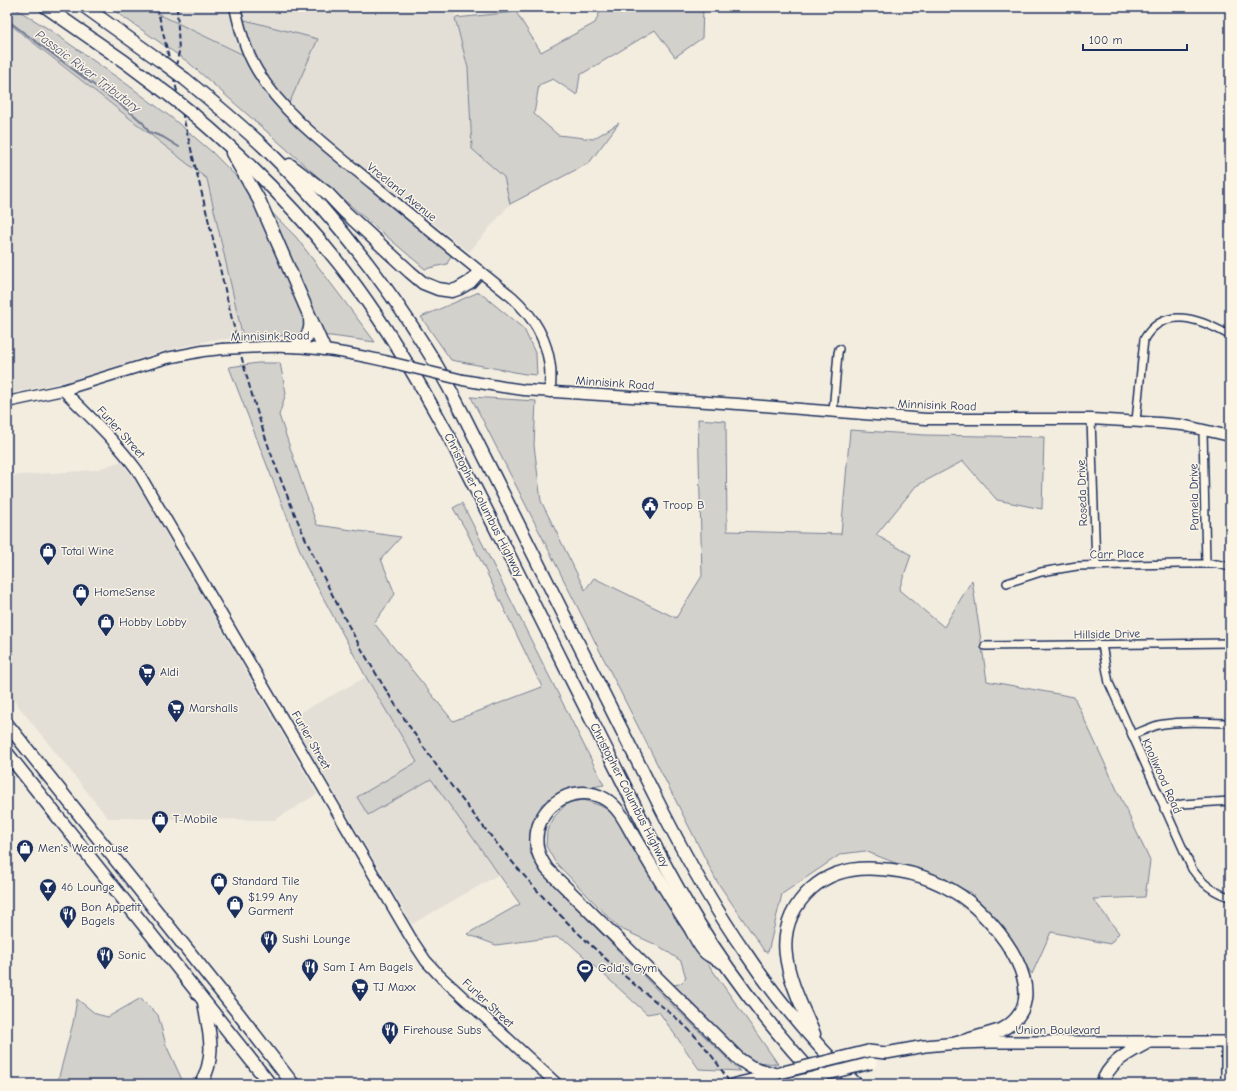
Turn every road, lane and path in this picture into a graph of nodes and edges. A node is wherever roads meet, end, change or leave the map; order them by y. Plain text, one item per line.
1 (46, 7) edge
2 (85, 7) edge
3 (235, 7) edge
4 (225, 142) junction
5 (258, 142) junction
6 (479, 272) junction
7 (308, 313) junction
8 (1227, 334) dead end
9 (296, 346) junction
10 (324, 349) junction
11 (839, 349) dead end
12 (63, 390) junction
13 (550, 392) junction
14 (7, 402) edge
15 (833, 412) junction
16 (1091, 419) junction
17 (1136, 421) junction
18 (1203, 430) junction
19 (1230, 436) edge
20 (1206, 564) junction
21 (1096, 565) junction
22 (1230, 566) edge
23 (1007, 583) dead end
24 (1230, 643) edge
25 (1102, 645) junction
26 (985, 646) dead end
27 (1230, 723) edge
28 (7, 724) edge
29 (1132, 735) junction
30 (7, 753) edge
31 (1230, 801) edge
32 (1164, 809) junction
33 (1230, 897) edge
34 (725, 964) junction
35 (203, 999) junction
36 (1148, 1042) junction
37 (1227, 1042) edge
38 (818, 1044) junction
39 (957, 1044) junction
40 (886, 1053) junction
41 (777, 1074) junction
42 (201, 1084) edge
43 (270, 1084) edge
44 (293, 1084) edge
45 (558, 1084) edge
46 (737, 1084) edge
47 (788, 1084) edge
48 (823, 1084) edge
49 (856, 1084) edge
50 (1102, 1084) edge
51 (1226, 1084) edge

1 - 4 highway, Christopher Columbus Highway, bridge
2 - 5 highway, Christopher Columbus Highway, bridge
3 - 6 street, Vreeland Avenue
4 - 7 highway
4 - 34 highway, Christopher Columbus Highway
5 - 6 highway
5 - 38 highway, Christopher Columbus Highway
6 - 13 street, Vreeland Avenue
7 - 9 highway
7 - 10 highway
8 - 17 street
9 - 10 street, Minnisink Road
9 - 12 street, Minnisink Road, bridge
10 - 13 street, Minnisink Road, bridge
11 - 15 street
12 - 14 street, Minnisink Road
12 - 45 street, Furler Street
13 - 15 street, Minnisink Road
15 - 16 street, Minnisink Road
16 - 17 street, Minnisink Road
16 - 21 street, Roseda Drive
17 - 18 street, Minnisink Road
18 - 19 street, Minnisink Road
18 - 20 street, Pamela Drive
20 - 21 street, Carr Place
20 - 22 street, Carr Place
21 - 23 street, Carr Place
24 - 25 street, Hillside Drive
25 - 26 street, Hillside Drive
25 - 29 street, Knollwood Road
27 - 29 street
28 - 44 highway
29 - 32 street, Knollwood Road
30 - 35 highway
31 - 32 street
32 - 33 street, Knollwood Road
34 - 41 highway
34 - 48 highway, Christopher Columbus Highway
35 - 42 highway
35 - 43 highway
36 - 37 main road, Union Boulevard
36 - 39 main road, Union Boulevard
36 - 50 highway
37 - 51 street
38 - 39 highway
38 - 49 highway, Christopher Columbus Highway
39 - 40 main road, Union Boulevard
40 - 41 main road, Union Boulevard, bridge
40 - 47 main road, Union Boulevard, bridge
41 - 46 main road, Union Boulevard

